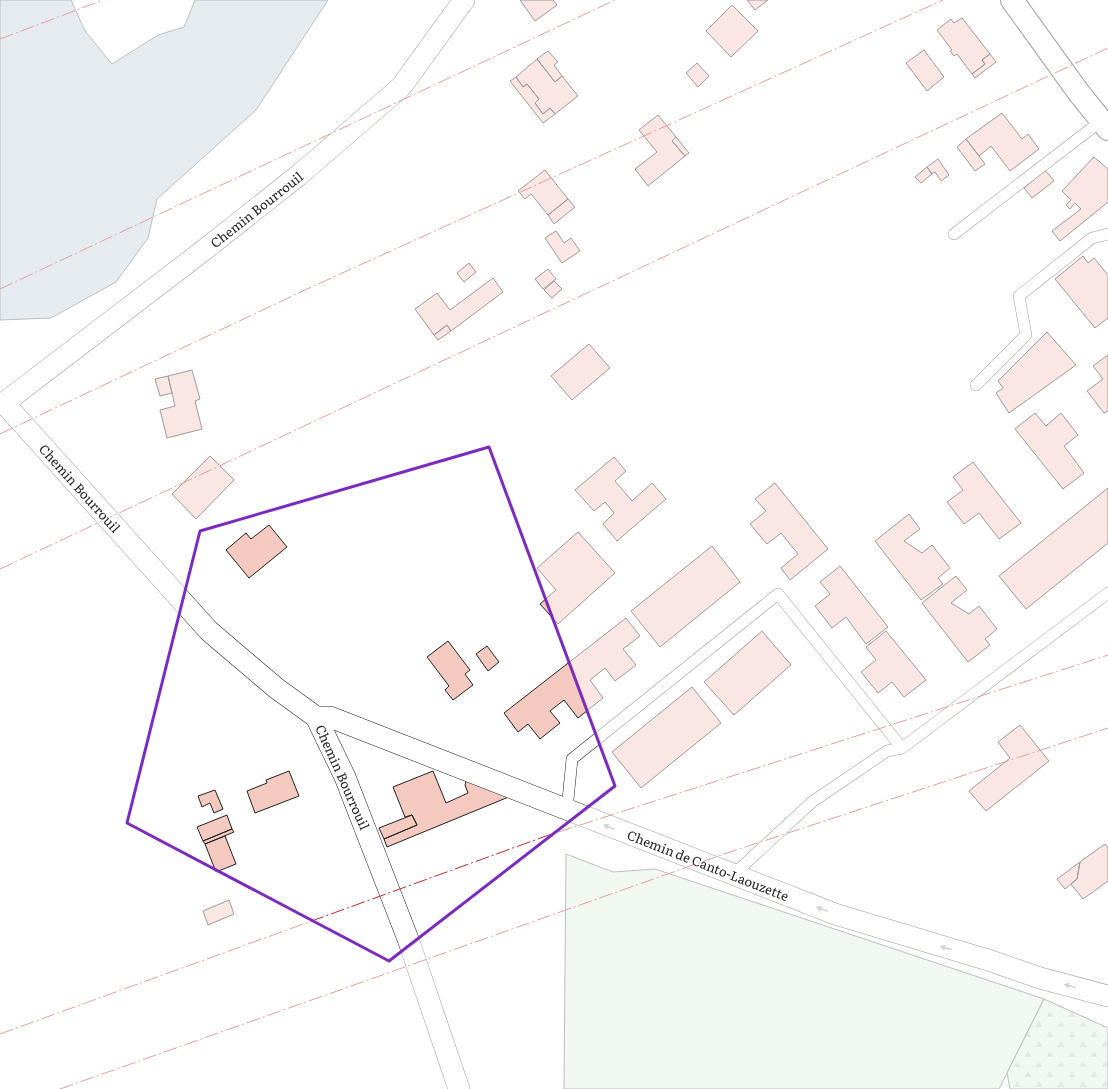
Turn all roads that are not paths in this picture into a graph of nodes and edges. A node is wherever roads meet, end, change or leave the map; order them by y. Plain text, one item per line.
1 (464, 0) edge
2 (1012, 0) edge
3 (1105, 125) edge
4 (954, 234) dead end
5 (1108, 234) edge
6 (976, 385) dead end
7 (2, 401) edge
8 (1108, 593) edge
9 (316, 717) junction
10 (902, 748) junction
11 (567, 810) junction
12 (733, 875) junction
13 (1108, 996) edge
14 (459, 1089) edge

1 - 7 street, Chemin Bourrouil
2 - 3 street
3 - 4 lane
5 - 6 lane
7 - 9 street, Chemin Bourrouil
8 - 10 lane
9 - 11 street, Chemin de Canto-Laouzette
9 - 14 street, Chemin Bourrouil
10 - 11 lane
10 - 12 lane
12 -> 11 street, Chemin de Canto-Laouzette
13 -> 12 street, Chemin de Canto-Laouzette

